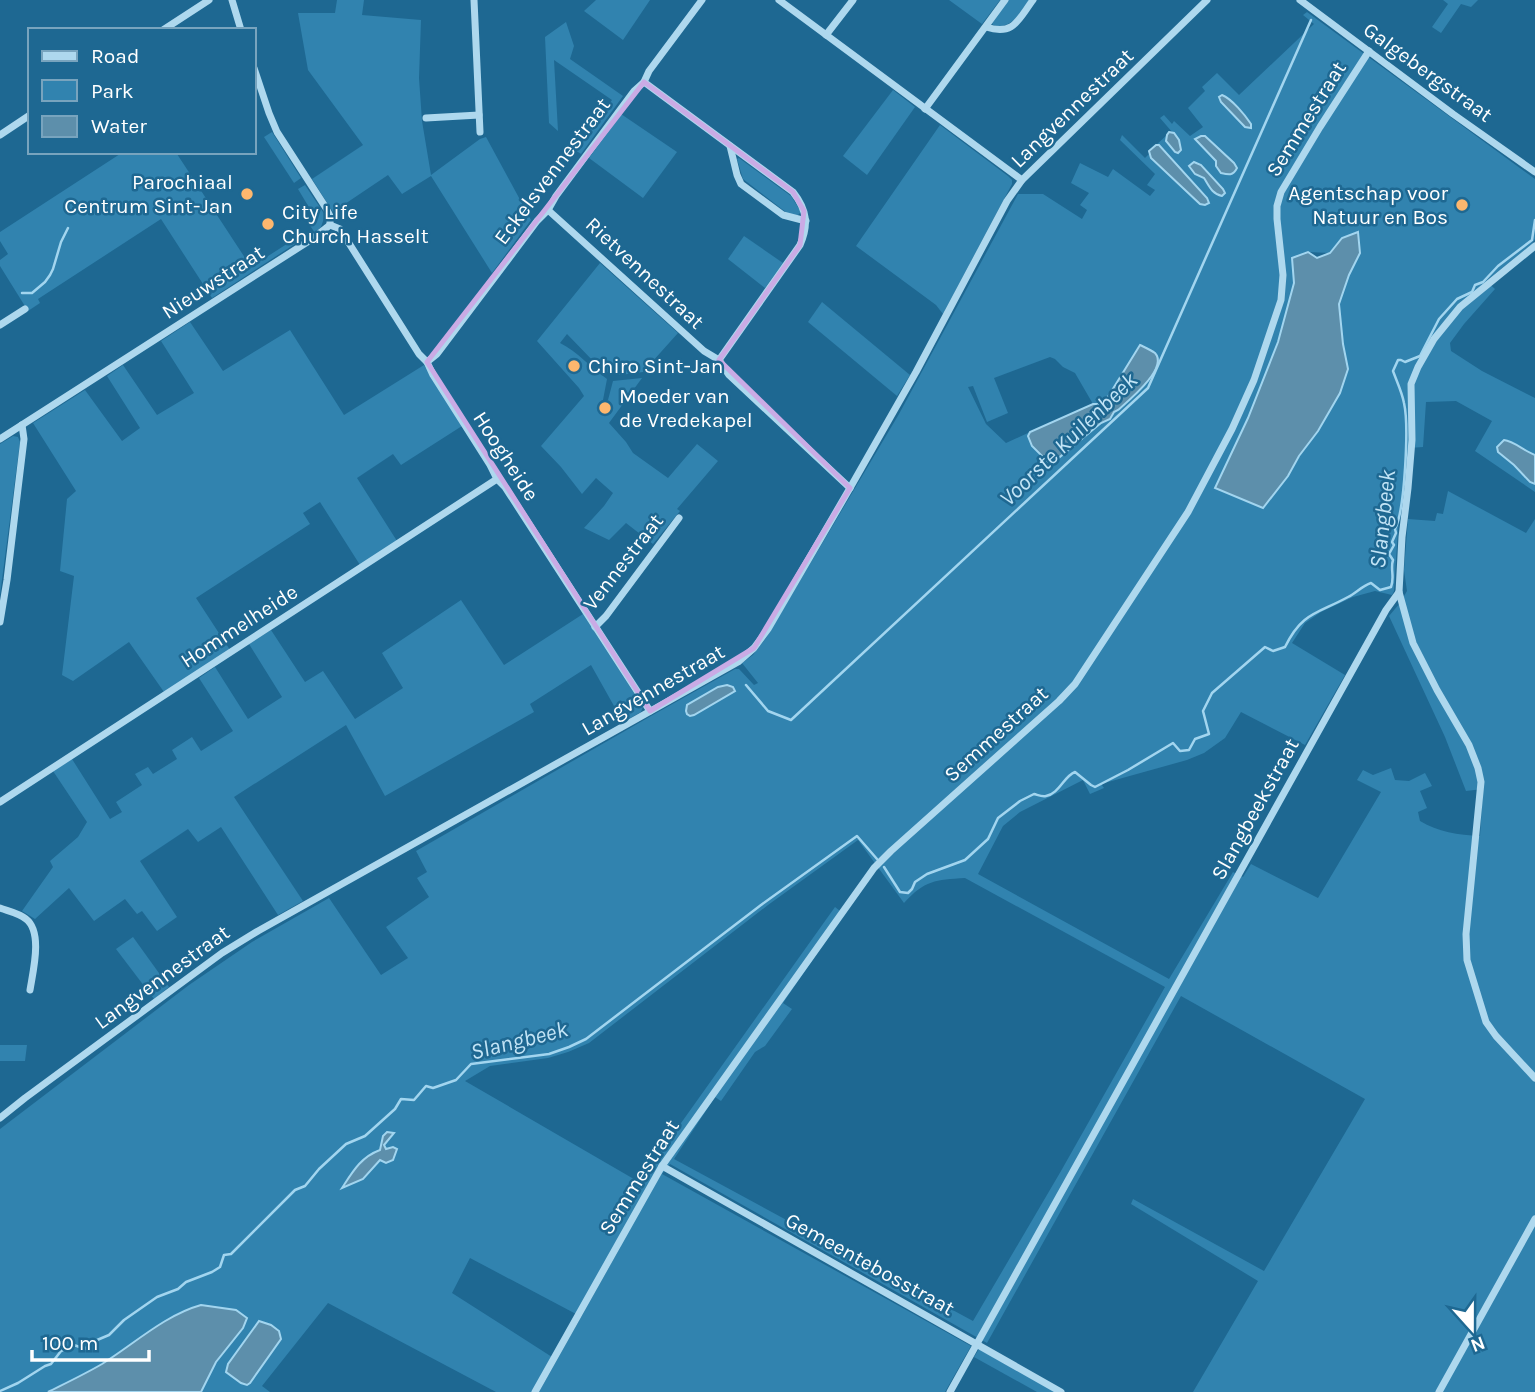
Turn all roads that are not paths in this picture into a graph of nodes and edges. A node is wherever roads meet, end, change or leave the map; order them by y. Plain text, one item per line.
1 (209, 0) edge
2 (232, 0) edge
3 (474, 0) edge
4 (702, 0) edge
5 (779, 0) edge
6 (853, 0) edge
7 (1005, 0) edge
8 (1033, 0) edge
9 (1207, 0) edge
10 (1300, 0) edge
11 (986, 27) junction
12 (166, 28) edge
13 (240, 28) edge
14 (827, 35) junction
15 (1369, 51) junction
16 (256, 74) edge
17 (644, 82) junction
18 (925, 109) junction
19 (479, 114) junction
20 (28, 117) edge
21 (426, 118) dead end
22 (480, 132) dead end
23 (0, 135) edge
24 (730, 146) junction
25 (1535, 172) edge
26 (1021, 180) junction
27 (548, 210) junction
28 (806, 221) junction
29 (331, 225) junction
30 (1535, 246) edge
31 (25, 309) dead end
32 (0, 325) edge
33 (719, 360) junction
34 (427, 362) junction
35 (22, 425) junction
36 (0, 439) edge
37 (497, 479) junction
38 (850, 488) junction
39 (680, 518) dead end
40 (1399, 592) junction
41 (0, 622) edge
42 (595, 627) junction
43 (650, 712) junction
44 (0, 802) edge
45 (0, 908) edge
46 (30, 990) dead end
47 (1535, 1079) edge
48 (0, 1118) edge
49 (662, 1167) junction
50 (1535, 1219) edge
51 (977, 1344) junction
52 (535, 1392) edge
53 (950, 1392) edge
54 (1062, 1392) edge
55 (1439, 1392) edge

1 - 12 street
2 - 13 street
3 - 19 street
4 - 17 street, Eckelsvennestraat
5 - 14 street
6 - 14 street
7 - 11 street
8 - 11 street
9 - 26 street, Langvennestraat
10 - 15 street, Galgebergstraat
11 - 18 street
14 - 18 street
15 - 25 street, Galgebergstraat
15 - 49 street, Semmestraat
16 - 29 street
17 - 24 street
17 - 27 street, Eckelsvennestraat
18 - 26 street
19 - 21 street
19 - 22 street
20 - 23 street
24 - 28 street
24 - 28 street
26 - 38 street, Langvennestraat
27 - 33 street, Rietvennestraat
27 - 34 street, Eckelsvennestraat
28 - 33 street
29 - 34 street, Hoogheide
29 - 35 street, Nieuwstraat
30 - 40 street
31 - 32 street
33 - 38 street, Rietvennestraat
34 - 37 street, Hoogheide
35 - 36 street, Nieuwstraat
35 - 41 street
37 - 42 street, Hoogheide
37 - 44 street, Hommelheide
38 - 43 street, Langvennestraat
39 - 42 street, Vennestraat
40 - 47 street
40 - 51 street, Slangbeekstraat
42 - 43 street, Hoogheide
43 - 48 street, Langvennestraat
45 - 46 street
49 - 51 street, Gemeentebosstraat
49 - 52 street, Semmestraat
50 - 55 street
51 - 53 street, Slangbeekstraat
51 - 54 street, Gemeentebosstraat

